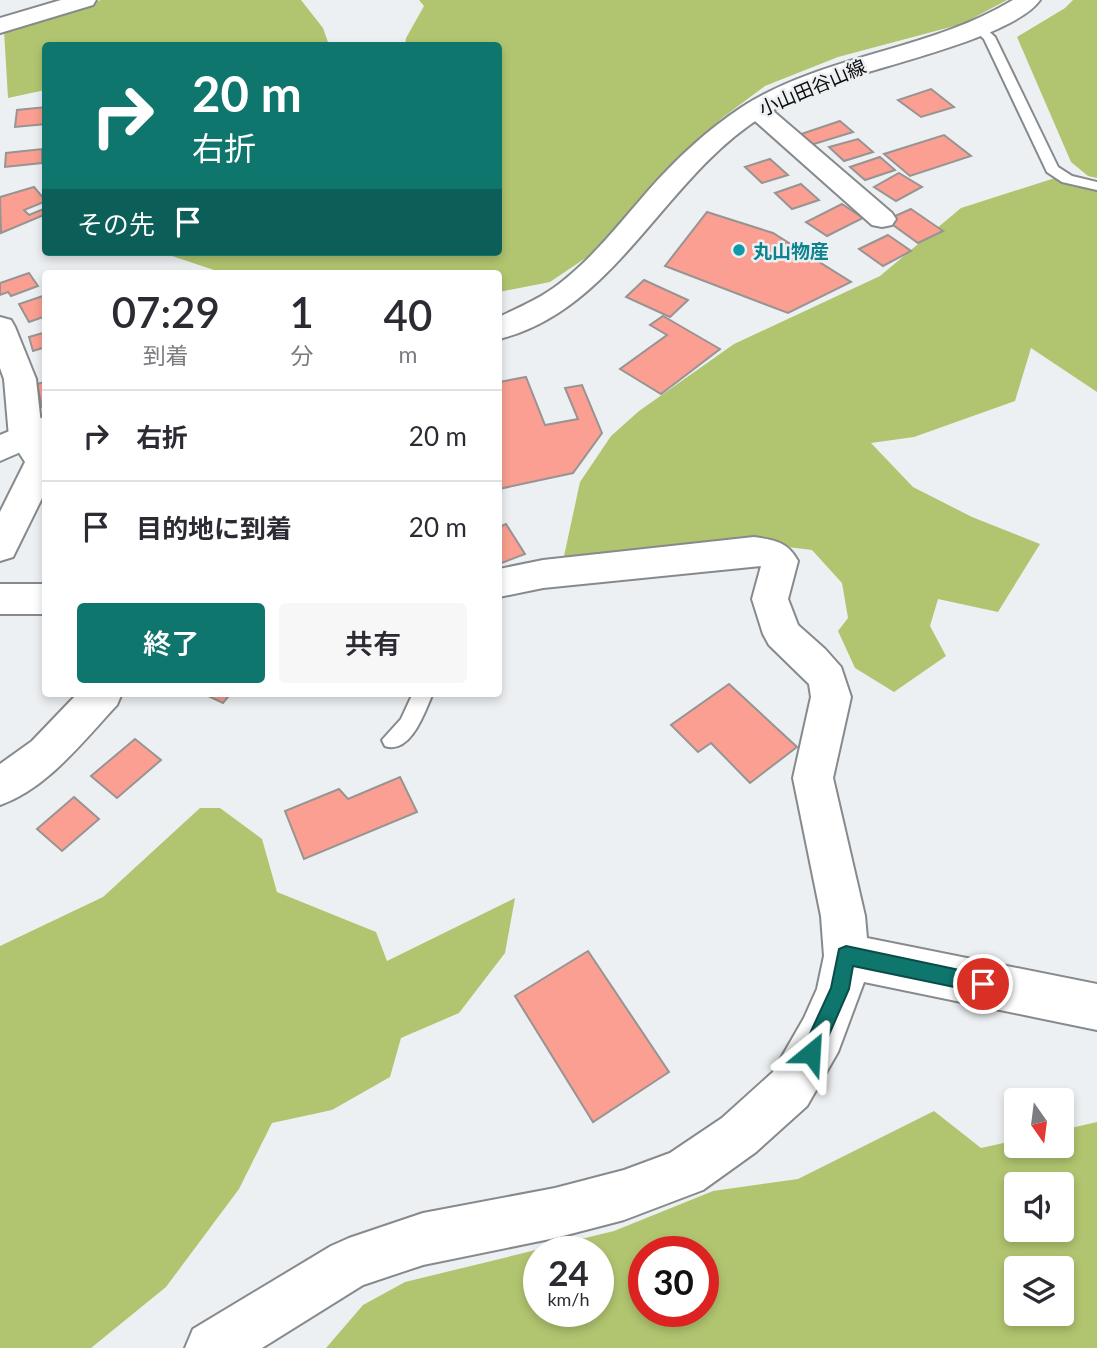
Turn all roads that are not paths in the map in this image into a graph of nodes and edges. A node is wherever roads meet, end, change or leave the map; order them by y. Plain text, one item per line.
1 (85, 0) edge
2 (1028, 0) edge
3 (0, 26) edge
4 (979, 29) junction
5 (756, 109) junction
6 (1097, 186) edge
7 (882, 219) dead end
8 (0, 327) edge
9 (502, 328) edge
10 (26, 445) edge
11 (0, 547) edge
12 (502, 582) edge
13 (0, 598) edge
14 (42, 599) edge
15 (99, 697) edge
16 (421, 697) edge
17 (392, 740) dead end
18 (0, 788) edge
19 (846, 956) junction
20 (1097, 1007) edge
21 (212, 1348) edge

1 - 3 street
2 - 4 street, 小山田谷山線
4 - 5 street, 小山田谷山線
4 - 6 lane
5 - 7 street
5 - 9 street, 小山田谷山線
8 - 10 street
10 - 11 street
12 - 19 street
13 - 14 street
15 - 18 street
16 - 17 lane
19 - 20 street
19 - 21 street

